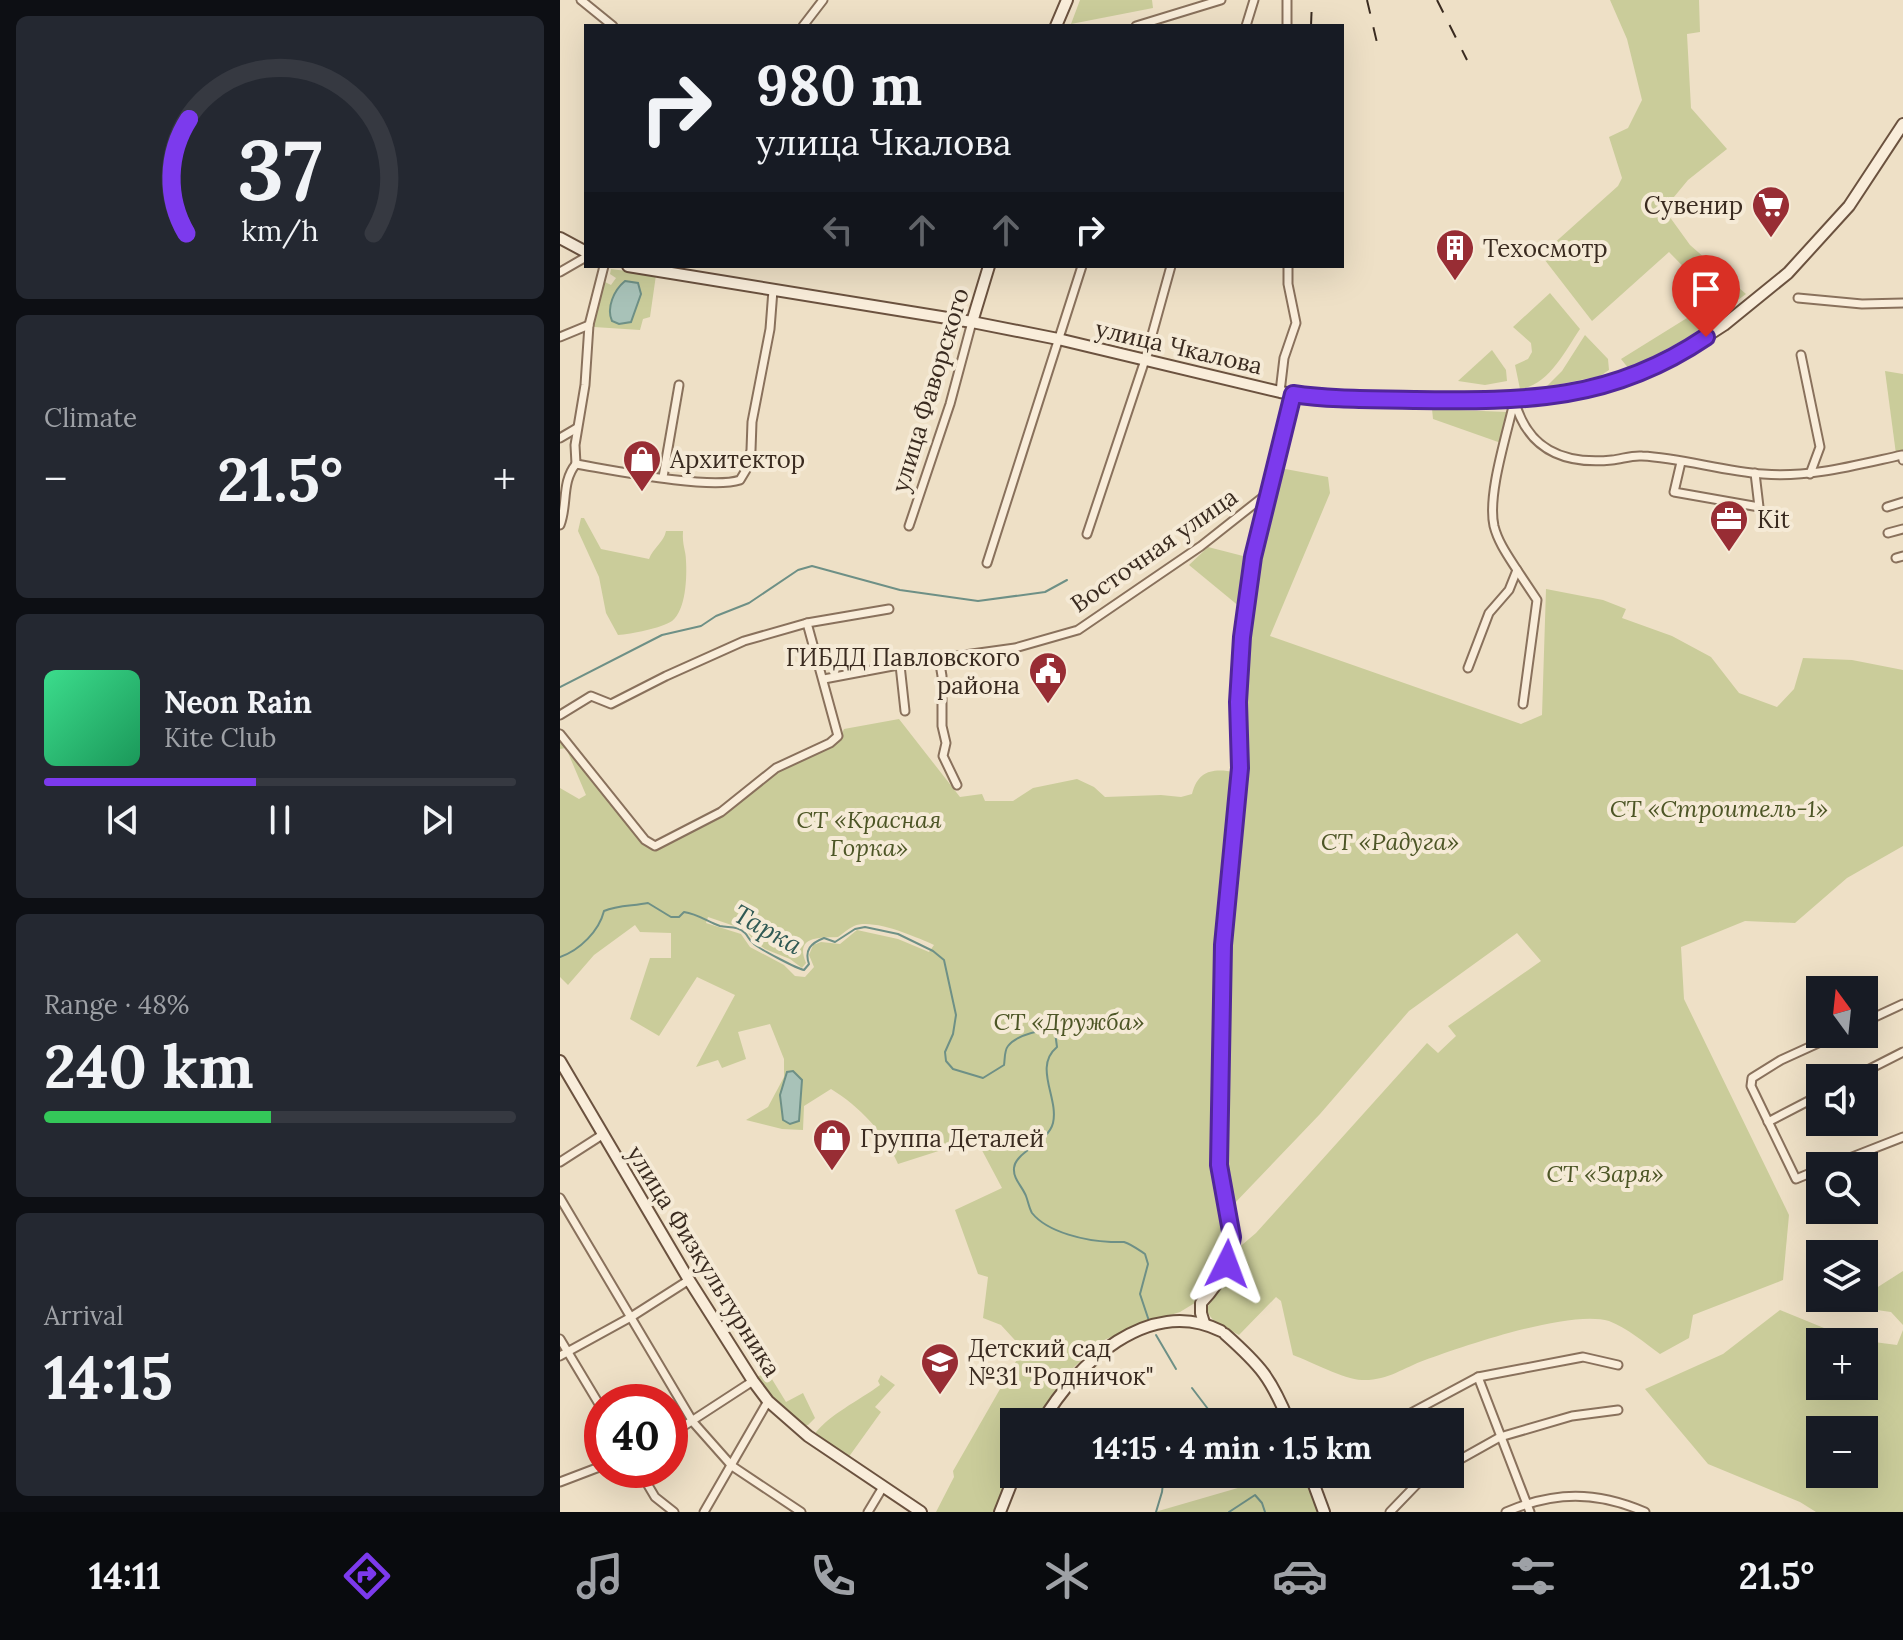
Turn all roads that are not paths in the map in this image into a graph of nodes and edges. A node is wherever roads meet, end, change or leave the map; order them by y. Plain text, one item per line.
1 (581, 0) edge
2 (823, 0) edge
3 (1067, 0) edge
4 (1221, 0) edge
5 (1254, 0) edge
6 (1287, 0) edge
7 (611, 24) edge
8 (805, 24) edge
9 (1057, 24) edge
10 (1143, 24) edge
11 (1247, 24) edge
12 (1287, 24) edge
13 (1903, 124) edge
14 (560, 238) edge
15 (584, 254) edge
16 (584, 256) edge
17 (603, 268) edge
18 (640, 268) edge
19 (988, 268) edge
20 (1081, 268) edge
21 (1170, 268) edge
22 (1288, 268) edge
23 (560, 272) edge
24 (773, 290) junction
25 (1798, 298) dead end
26 (1903, 303) edge
27 (972, 322) junction
28 (589, 325) junction
29 (560, 337) edge
30 (1058, 339) junction
31 (1801, 355) dead end
32 (1145, 360) junction
33 (679, 385) dead end
34 (1280, 392) junction
35 (1293, 394) junction
36 (1514, 399) junction
37 (577, 428) junction
38 (560, 438) edge
39 (1903, 460) edge
40 (1681, 462) junction
41 (576, 464) junction
42 (1755, 473) junction
43 (1810, 474) junction
44 (663, 477) junction
45 (1269, 492) junction
46 (1903, 502) edge
47 (1887, 507) dead end
48 (560, 525) edge
49 (909, 526) dead end
50 (1903, 529) edge
51 (1888, 533) dead end
52 (1087, 534) dead end
53 (987, 563) dead end
54 (1517, 570) junction
55 (889, 609) dead end
56 (807, 623) junction
57 (939, 658) junction
58 (900, 665) junction
59 (1468, 668) dead end
60 (824, 679) junction
61 (1523, 704) dead end
62 (905, 711) dead end
63 (560, 715) edge
64 (560, 734) edge
65 (957, 785) dead end
66 (1903, 1004) edge
67 (1878, 1016) edge
68 (1807, 1048) edge
69 (1903, 1052) edge
70 (560, 1061) edge
71 (1878, 1065) edge
72 (1806, 1102) edge
73 (1768, 1122) junction
74 (602, 1135) junction
75 (1903, 1137) edge
76 (1865, 1152) edge
77 (560, 1162) edge
78 (1806, 1175) edge
79 (560, 1198) edge
80 (689, 1280) junction
81 (1201, 1303) junction
82 (631, 1317) junction
83 (1163, 1323) junction
84 (1204, 1323) junction
85 (560, 1339) edge
86 (564, 1355) edge
87 (1618, 1365) dead end
88 (1478, 1377) junction
89 (753, 1381) junction
90 (584, 1384) edge
91 (768, 1401) junction
92 (1051, 1408) edge
93 (1282, 1408) edge
94 (1420, 1408) edge
95 (1618, 1410) dead end
96 (693, 1422) junction
97 (688, 1425) edge
98 (1500, 1437) junction
99 (1464, 1457) edge
100 (732, 1466) junction
101 (584, 1473) edge
102 (560, 1482) edge
103 (883, 1487) junction
104 (650, 1488) edge
105 (1009, 1488) edge
106 (1315, 1488) edge
107 (1413, 1488) edge
108 (1527, 1503) junction
109 (674, 1512) edge
110 (704, 1512) edge
111 (801, 1512) edge
112 (868, 1512) edge
113 (921, 1512) edge
114 (1000, 1512) edge
115 (1324, 1512) edge
116 (1390, 1512) edge
117 (1506, 1512) edge
118 (1530, 1512) edge
119 (1645, 1512) edge

1 - 7 street
2 - 8 street
3 - 9 street
4 - 10 street
5 - 11 street
6 - 12 street
13 - 36 street, улица Чкалова
14 - 15 street
16 - 23 street
17 - 28 street
18 - 24 street, улица Чкалова
19 - 27 street, улица Фаворского
20 - 30 street
21 - 32 street
22 - 34 street
24 - 27 street, улица Чкалова
24 - 44 street
25 - 26 street
27 - 30 street, улица Чкалова
27 - 49 street, улица Фаворского
28 - 29 street
28 - 37 street
30 - 32 street, улица Чкалова
30 - 53 street
31 - 43 street
32 - 34 street, улица Чкалова
32 - 52 street
33 - 44 street
34 - 35 street, улица Чкалова
35 - 36 street, улица Чкалова
35 - 45 street, Восточная улица
36 - 40 street
36 - 54 street
37 - 38 street
37 - 41 street
39 - 43 street
40 - 42 street
40 - 42 street
41 - 44 street
41 - 48 street
42 - 43 street
45 - 57 street, Восточная улица
45 - 81 street, Восточная улица
46 - 47 street
50 - 51 street
54 - 59 street
54 - 61 street
55 - 56 street
56 - 60 street
56 - 63 street
57 - 58 street, Восточная улица
57 - 65 street
58 - 60 street, Восточная улица
58 - 62 street
60 - 64 street
66 - 67 street
68 - 73 street
69 - 71 street
70 - 74 street, улица Физкультурника
72 - 73 street
73 - 78 street
74 - 77 street
74 - 80 street, улица Физкультурника
75 - 76 street
79 - 82 street
80 - 82 street
80 - 89 street, улица Физкультурника
81 - 83 street
81 - 84 street
82 - 86 street
82 - 96 street
83 - 84 street
83 - 92 street
84 - 93 street
85 - 86 street
86 - 90 street
87 - 88 street
88 - 94 street
88 - 98 street
89 - 91 street, улица Физкультурника
89 - 96 street
91 - 100 street
91 - 103 street, улица Физкультурника
95 - 98 street
96 - 97 street
96 - 100 street
98 - 99 street
98 - 108 street
100 - 110 street
100 - 111 street
101 - 102 street
103 - 112 street
103 - 113 street, улица Физкультурника
104 - 109 street
105 - 114 street
106 - 115 street
107 - 116 street
108 - 117 street
108 - 118 street
108 - 119 street

